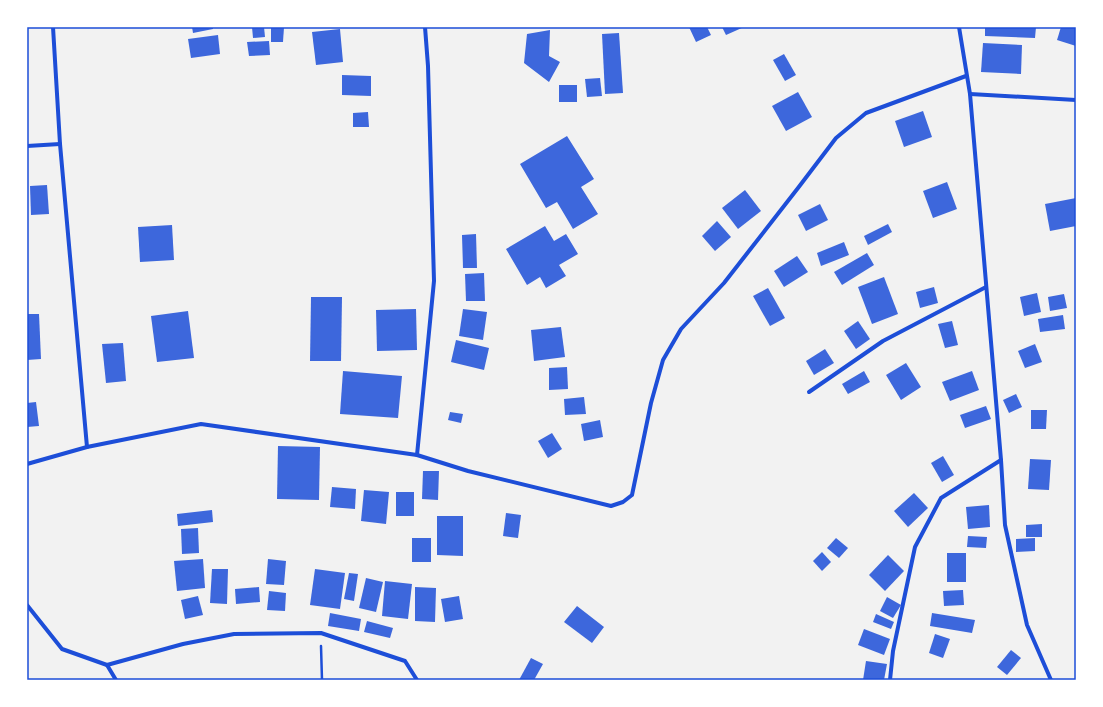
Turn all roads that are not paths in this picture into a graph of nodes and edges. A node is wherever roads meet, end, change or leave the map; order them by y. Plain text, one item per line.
1 (53, 27) edge
2 (425, 27) edge
3 (958, 27) edge
4 (966, 76) junction
5 (970, 94) junction
6 (1076, 100) edge
7 (60, 144) junction
8 (27, 146) edge
9 (986, 288) junction
10 (809, 392) dead end
11 (87, 447) junction
12 (417, 455) junction
13 (1001, 460) junction
14 (27, 464) edge
15 (27, 605) edge
16 (107, 665) junction
17 (116, 680) edge
18 (417, 680) edge
19 (890, 680) edge
20 (1051, 680) edge

1 - 7 street
2 - 12 street
3 - 4 street
4 - 5 street
4 - 12 street
5 - 6 street
5 - 9 street
7 - 8 street
7 - 11 street
9 - 10 street
9 - 13 street
11 - 12 street
11 - 14 street
13 - 19 street
13 - 20 street
15 - 16 street
16 - 17 street
16 - 18 street

